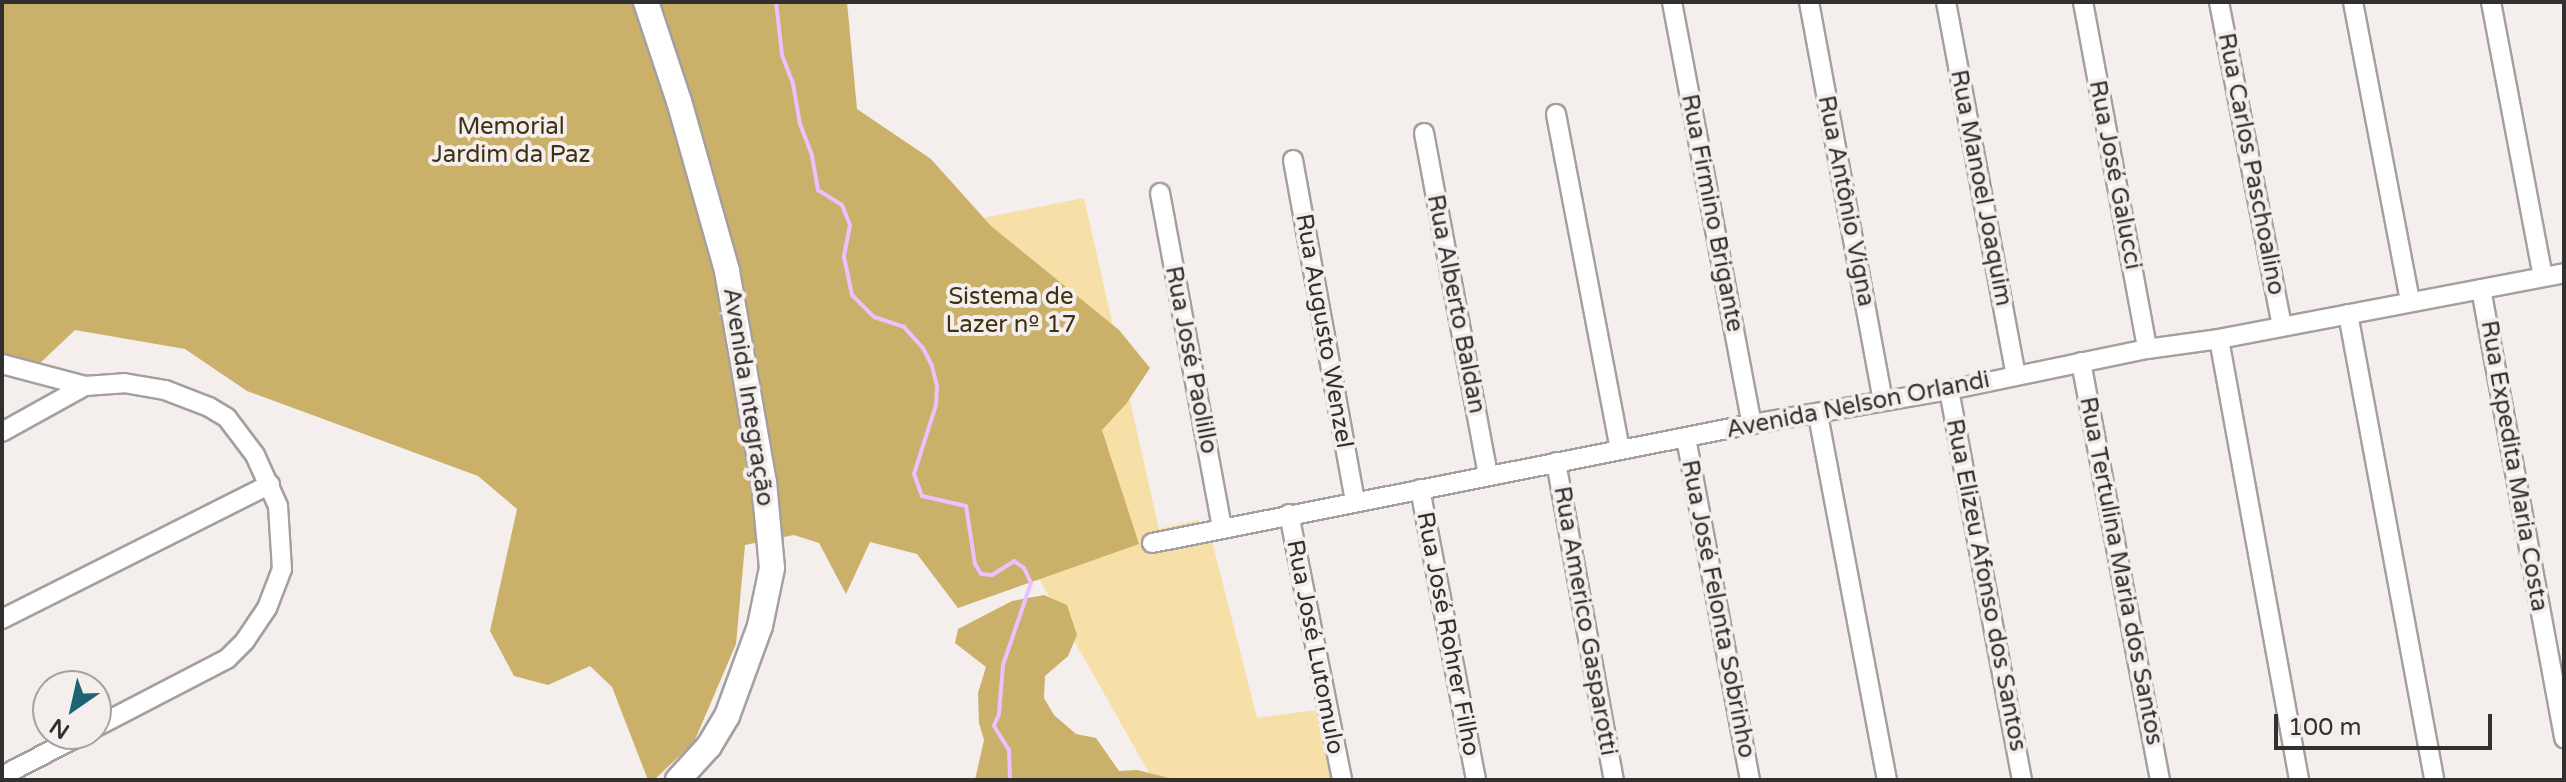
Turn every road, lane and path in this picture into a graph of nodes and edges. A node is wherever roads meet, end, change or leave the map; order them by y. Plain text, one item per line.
1 (646, 2) edge
2 (1672, 2) edge
3 (1809, 2) edge
4 (1946, 2) edge
5 (2083, 2) edge
6 (2219, 2) edge
7 (2353, 2) edge
8 (2491, 2) edge
9 (1556, 114) dead end
10 (1424, 133) dead end
11 (1293, 160) dead end
12 (1160, 193) dead end
13 (2564, 273) edge
14 (2543, 276) junction
15 (2481, 289) junction
16 (2410, 300) junction
17 (2348, 314) junction
18 (2282, 326) junction
19 (2219, 339) junction
20 (2147, 349) junction
21 (2081, 362) junction
22 (2, 364) edge
23 (2016, 375) junction
24 (85, 386) junction
25 (1949, 390) junction
26 (1883, 400) junction
27 (1818, 415) junction
28 (1752, 424) junction
29 (2, 432) edge
30 (1686, 438) junction
31 (1620, 450) junction
32 (1556, 462) junction
33 (1488, 474) junction
34 (270, 484) junction
35 (1420, 489) junction
36 (1355, 502) junction
37 (1289, 514) junction
38 (1222, 527) junction
39 (1152, 543) dead end
40 (2, 619) edge
41 (112, 719) edge
42 (2564, 738) edge
43 (52, 750) edge
44 (2, 776) edge
45 (678, 780) edge
46 (1342, 780) edge
47 (1476, 780) edge
48 (1614, 780) edge
49 (1750, 780) edge
50 (1887, 780) edge
51 (2022, 780) edge
52 (2160, 780) edge
53 (2299, 780) edge
54 (2434, 780) edge

1 - 45 main road, Avenida Integração
2 - 28 street, Rua Firmino Brigante
3 - 26 street, Rua Antônio Vigna
4 - 23 street, Rua Manoel Joaquim
5 - 20 street, Rua José Galucci
6 - 18 street, Rua Carlos Paschoalino
7 - 16 street
8 - 14 street
9 - 31 street
10 - 33 street, Rua Alberto Baldan
11 - 36 street, Rua Augusto Wenzel
12 - 38 street, Rua José Paolillo
13 - 14 street, Avenida Nelson Orlandi
14 - 15 street, Avenida Nelson Orlandi
15 - 16 street, Avenida Nelson Orlandi
15 - 42 street, Rua Expedita Maria Costa
16 - 17 street, Avenida Nelson Orlandi
17 - 18 street, Avenida Nelson Orlandi
17 - 54 street
18 - 19 street, Avenida Nelson Orlandi
19 - 20 street, Avenida Nelson Orlandi
19 - 53 street
20 - 21 street, Avenida Nelson Orlandi
21 - 23 street, Avenida Nelson Orlandi
21 - 52 street, Rua Tertulina Maria dos Santos
22 - 24 street
23 - 25 street, Avenida Nelson Orlandi
24 - 29 street
24 - 34 street
25 - 26 street, Avenida Nelson Orlandi
25 - 51 street, Rua Elizeu Afonso dos Santos
26 - 27 street, Avenida Nelson Orlandi
27 - 28 street, Avenida Nelson Orlandi
27 - 50 street
28 - 30 street, Avenida Nelson Orlandi
30 - 31 street, Avenida Nelson Orlandi
30 - 49 street, Rua José Felonta Sobrinho
31 - 32 street, Avenida Nelson Orlandi
32 - 33 street, Avenida Nelson Orlandi
32 - 48 street, Rua Americo Gasparotti
33 - 35 street, Avenida Nelson Orlandi
34 - 40 street
34 - 41 street
35 - 36 street, Avenida Nelson Orlandi
35 - 47 street, Rua José Rohrer Filho
36 - 37 street, Avenida Nelson Orlandi
37 - 38 street, Avenida Nelson Orlandi
37 - 46 street, Rua José Lutomulo
38 - 39 street, Avenida Nelson Orlandi
43 - 44 street

